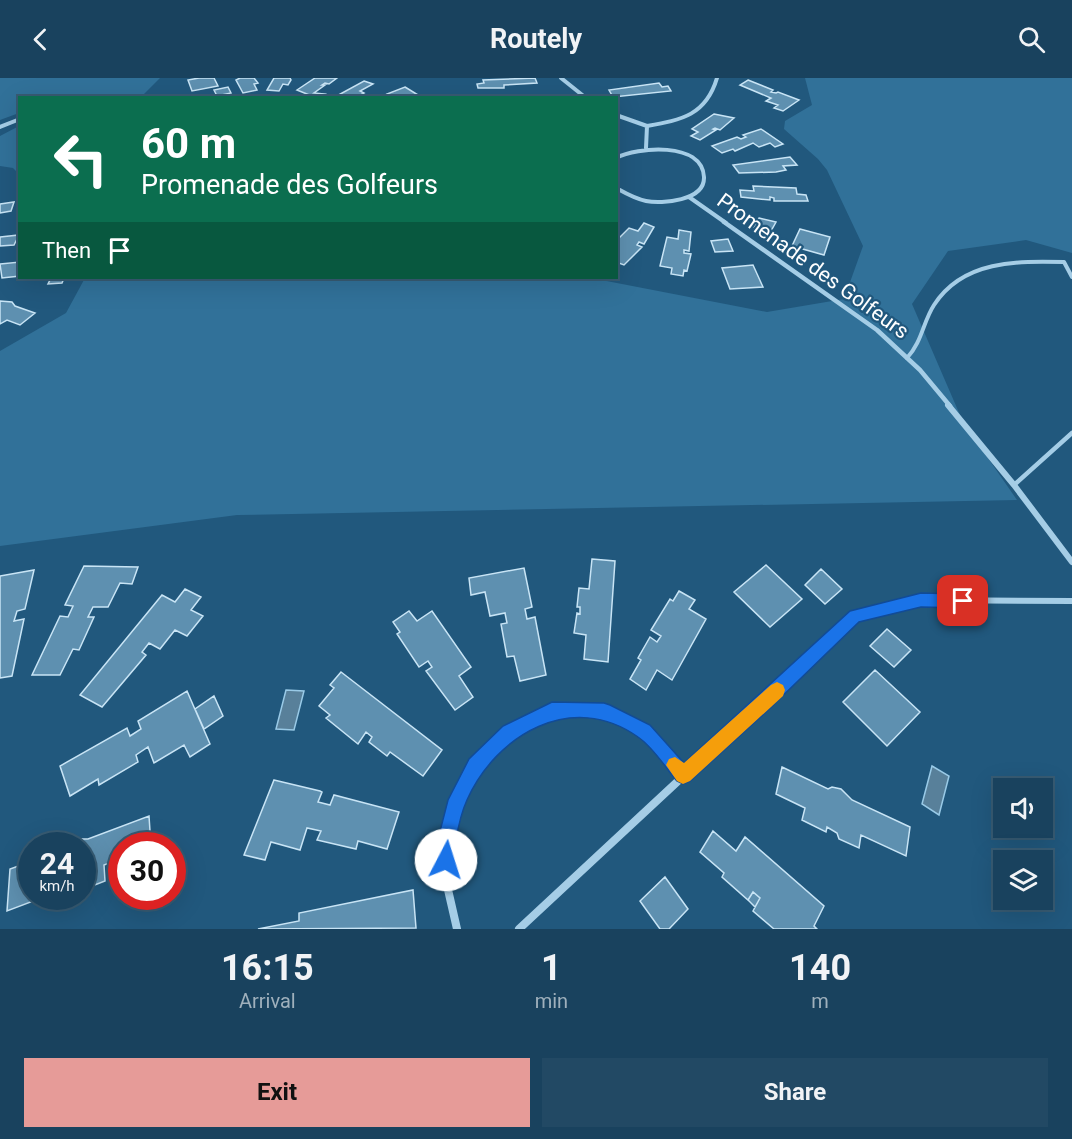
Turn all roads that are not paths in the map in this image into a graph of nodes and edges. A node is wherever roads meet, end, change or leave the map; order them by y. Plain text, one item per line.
1 (561, 78) edge
2 (717, 78) edge
3 (584, 96) edge
4 (618, 116) edge
5 (18, 120) edge
6 (646, 126) junction
7 (0, 127) edge
8 (646, 148) junction
9 (618, 157) edge
10 (618, 189) edge
11 (689, 197) junction
12 (1072, 277) edge
13 (907, 358) junction
14 (1072, 433) edge
15 (1014, 485) junction
16 (1072, 562) edge
17 (1072, 601) edge
18 (683, 775) junction
19 (457, 929) edge
20 (519, 929) edge

1 - 3 street
2 - 6 street
4 - 6 street
5 - 7 street
6 - 8 street
8 - 9 street
8 - 11 street
10 - 11 street
11 - 13 street, Promenade des Golfeurs
12 - 13 lane
13 - 15 street, Promenade des Golfeurs
14 - 15 lane
15 - 16 street, Promenade des Golfeurs
17 - 18 street
18 - 19 street
18 - 20 street

